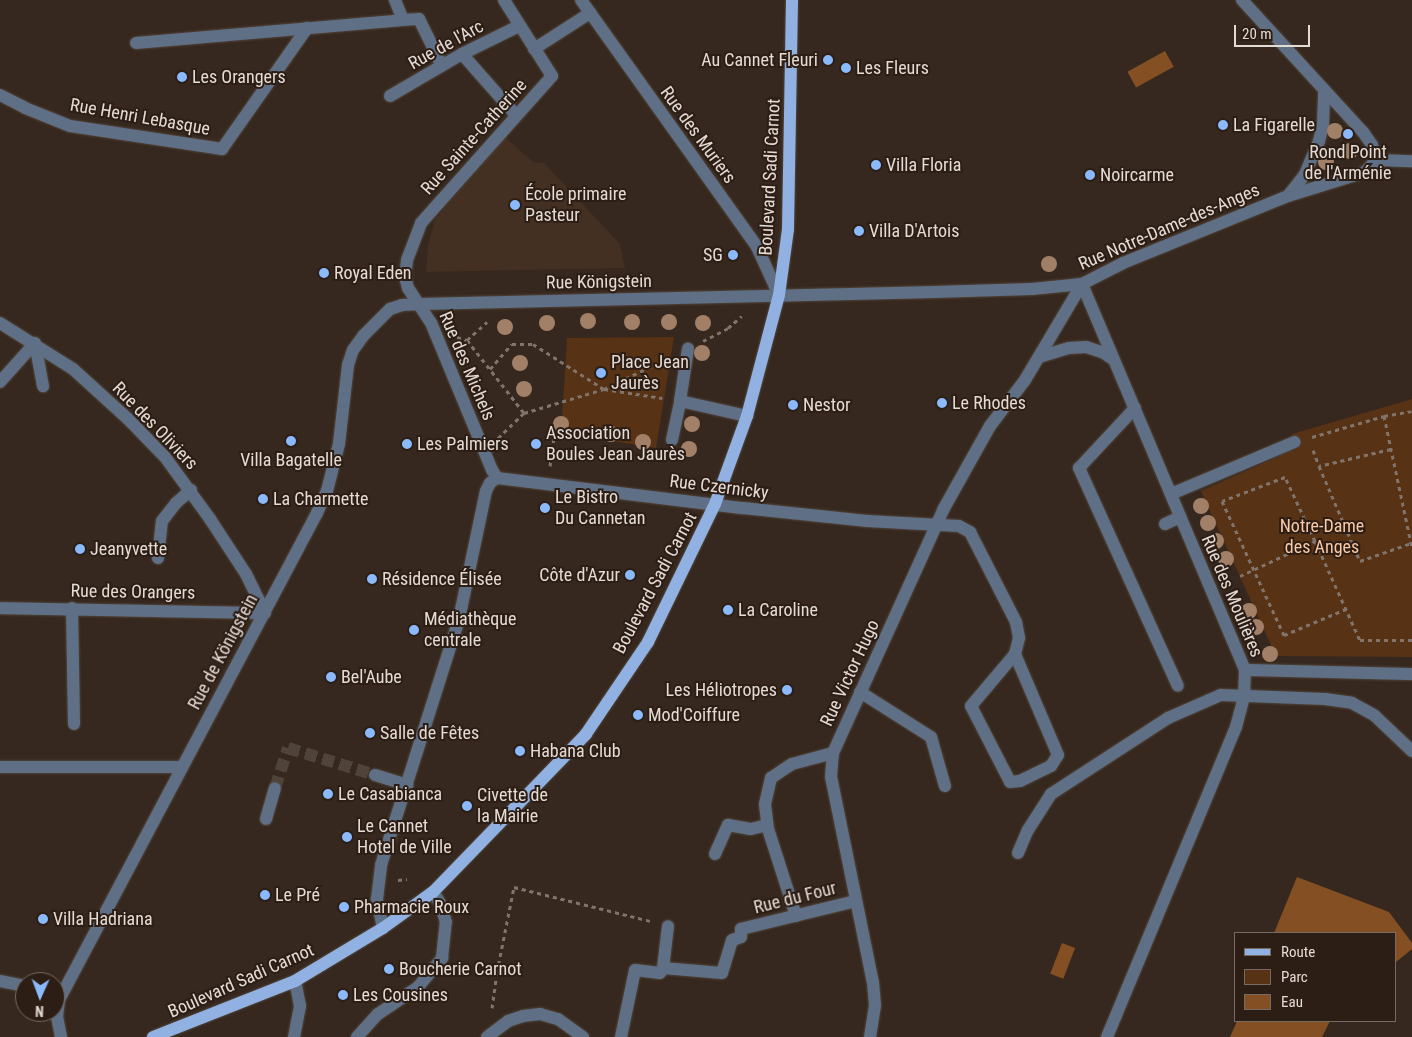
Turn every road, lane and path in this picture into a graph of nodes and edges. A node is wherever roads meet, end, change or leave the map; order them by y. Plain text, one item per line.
1 (395, 0) edge
2 (504, 0) edge
3 (581, 0) edge
4 (792, 0) edge
5 (1242, 0) edge
6 (590, 13) junction
7 (403, 20) junction
8 (519, 26) junction
9 (306, 28) junction
10 (136, 43) dead end
11 (534, 49) junction
12 (462, 54) junction
13 (442, 66) junction
14 (1324, 90) junction
15 (0, 94) edge
16 (390, 96) dead end
17 (516, 115) junction
18 (1376, 160) junction
19 (1412, 161) edge
20 (1288, 196) junction
21 (1082, 284) junction
22 (778, 295) junction
23 (420, 304) junction
24 (748, 311) dead end
25 (491, 319) dead end
26 (0, 323) edge
27 (728, 328) dead end
28 (452, 335) dead end
29 (468, 340) junction
30 (35, 343) junction
31 (688, 349) dead end
32 (1040, 357) junction
33 (1114, 360) junction
34 (490, 368) junction
35 (0, 382) edge
36 (43, 386) dead end
37 (604, 389) junction
38 (680, 400) junction
39 (1135, 408) junction
40 (1412, 411) edge
41 (524, 413) junction
42 (747, 416) junction
43 (1384, 416) junction
44 (555, 431) dead end
45 (672, 440) dead end
46 (1295, 442) joint
47 (495, 446) dead end
48 (1391, 450) junction
49 (549, 470) dead end
50 (497, 478) junction
51 (191, 490) junction
52 (1170, 494) junction
53 (715, 504) junction
54 (1180, 517) junction
55 (1166, 524) dead end
56 (937, 525) junction
57 (1315, 541) junction
58 (1411, 543) edge
59 (1412, 548) edge
60 (158, 558) dead end
61 (1253, 570) junction
62 (1240, 576) dead end
63 (0, 608) edge
64 (72, 608) junction
65 (1346, 609) junction
66 (265, 613) junction
67 (1412, 640) edge
68 (1015, 654) junction
69 (1245, 670) junction
70 (1412, 674) edge
71 (1178, 686) dead end
72 (860, 692) junction
73 (1244, 697) junction
74 (74, 724) dead end
75 (1412, 751) edge
76 (833, 753) junction
77 (0, 766) edge
78 (180, 767) junction
79 (374, 775) tunnel mouth
80 (407, 785) junction
81 (946, 786) dead end
82 (275, 788) tunnel mouth
83 (266, 819) dead end
84 (767, 825) junction
85 (1018, 853) dead end
86 (715, 854) dead end
87 (432, 892) junction
88 (856, 901) junction
89 (796, 916) junction
90 (668, 926) joint
91 (383, 928) junction
92 (663, 968) junction
93 (0, 981) edge
94 (65, 981) edge
95 (295, 981) junction
96 (15, 984) edge
97 (58, 1022) edge
98 (498, 1027) junction
99 (622, 1033) edge
100 (61, 1037) edge
101 (153, 1037) edge
102 (294, 1037) edge
103 (357, 1037) edge
104 (487, 1037) edge
105 (583, 1037) edge
106 (870, 1037) edge
107 (1107, 1037) edge

1 - 7 street
2 - 8 street, Rue Sainte-Catherine
3 - 6 street, Rue des Muriers
4 - 22 main road, Boulevard Sadi Carnot
5 - 14 street
6 - 11 street
6 - 22 street, Rue des Muriers
7 - 9 street
7 - 13 street
8 - 11 street, Rue Sainte-Catherine
8 - 12 street, Rue de l'Arc
9 - 10 street
9 - 15 street, Rue Henri Lebasque
11 - 17 street, Rue Sainte-Catherine
12 - 13 street, Rue de l'Arc
12 - 17 street
13 - 16 street, Rue de l'Arc
14 - 18 street
14 - 20 street
17 - 23 street, Rue Sainte-Catherine
18 - 19 street
18 - 20 street, Rue Notre-Dame-des-Anges
20 - 21 street, Rue Notre-Dame-des-Anges
21 - 22 street, Rue Notre-Dame-des-Anges
21 - 32 street, Rue Victor Hugo
21 - 33 street, Rue des Moulières
22 - 23 street, Rue Königstein
22 - 42 main road, Boulevard Sadi Carnot
23 - 50 street, Rue des Michels
23 - 66 street, Rue de Königstein
24 - 27 path
25 - 29 path
26 - 30 street, Rue des Oliviers
28 - 29 path
29 - 34 path
30 - 35 street
30 - 36 street
30 - 51 street, Rue des Oliviers
31 - 38 street
32 - 33 street
32 - 56 street, Rue Victor Hugo
33 - 39 street, Rue des Moulières
34 - 37 path
34 - 41 path
37 - 38 path
37 - 41 path
38 - 42 street
38 - 45 street
39 - 52 street, Rue des Moulières
39 - 71 street
40 - 43 path
41 - 47 path
42 - 53 main road, Boulevard Sadi Carnot
43 - 46 path
43 - 48 path
44 - 49 path
46 - 52 street
48 - 58 path
48 - 58 path
50 - 53 street, Rue Czernicky
50 - 80 street
51 - 60 street
51 - 66 street, Rue des Oliviers
52 - 54 street, Rue des Moulières
53 - 56 street, Rue Czernicky
53 - 87 main road, Boulevard Sadi Carnot
54 - 55 street
54 - 69 street, Rue des Moulières
56 - 68 street, Rue Czernicky
56 - 72 street, Rue Victor Hugo
57 - 61 path
57 - 61 path
57 - 65 path
58 - 59 path
61 - 62 path
61 - 65 path
63 - 64 street, Rue des Orangers
64 - 66 street, Rue des Orangers
64 - 74 street
65 - 67 path
66 - 78 street, Rue de Königstein
68 - 68 street
69 - 70 street
69 - 73 street, Rue des Moulières
72 - 76 street, Rue Victor Hugo
72 - 81 street
73 - 75 street
73 - 85 street
73 - 107 street, Rue des Moulières
76 - 84 street
76 - 88 street, Rue Victor Hugo
77 - 78 street
78 - 94 street, Rue de Königstein
79 - 80 street
80 - 91 street
82 - 83 street
84 - 86 street
84 - 89 street
87 - 91 main road, Boulevard Sadi Carnot
87 - 103 street
88 - 89 street, Rue du Four
88 - 106 street, Rue Victor Hugo
89 - 92 street, Rue du Four
90 - 92 street
90 - 98 path
91 - 95 main road, Boulevard Sadi Carnot
92 - 99 street, Rue du Four
93 - 96 street
95 - 101 main road, Boulevard Sadi Carnot
95 - 102 street
97 - 100 street, Rue de Königstein
98 - 104 street
98 - 105 street

